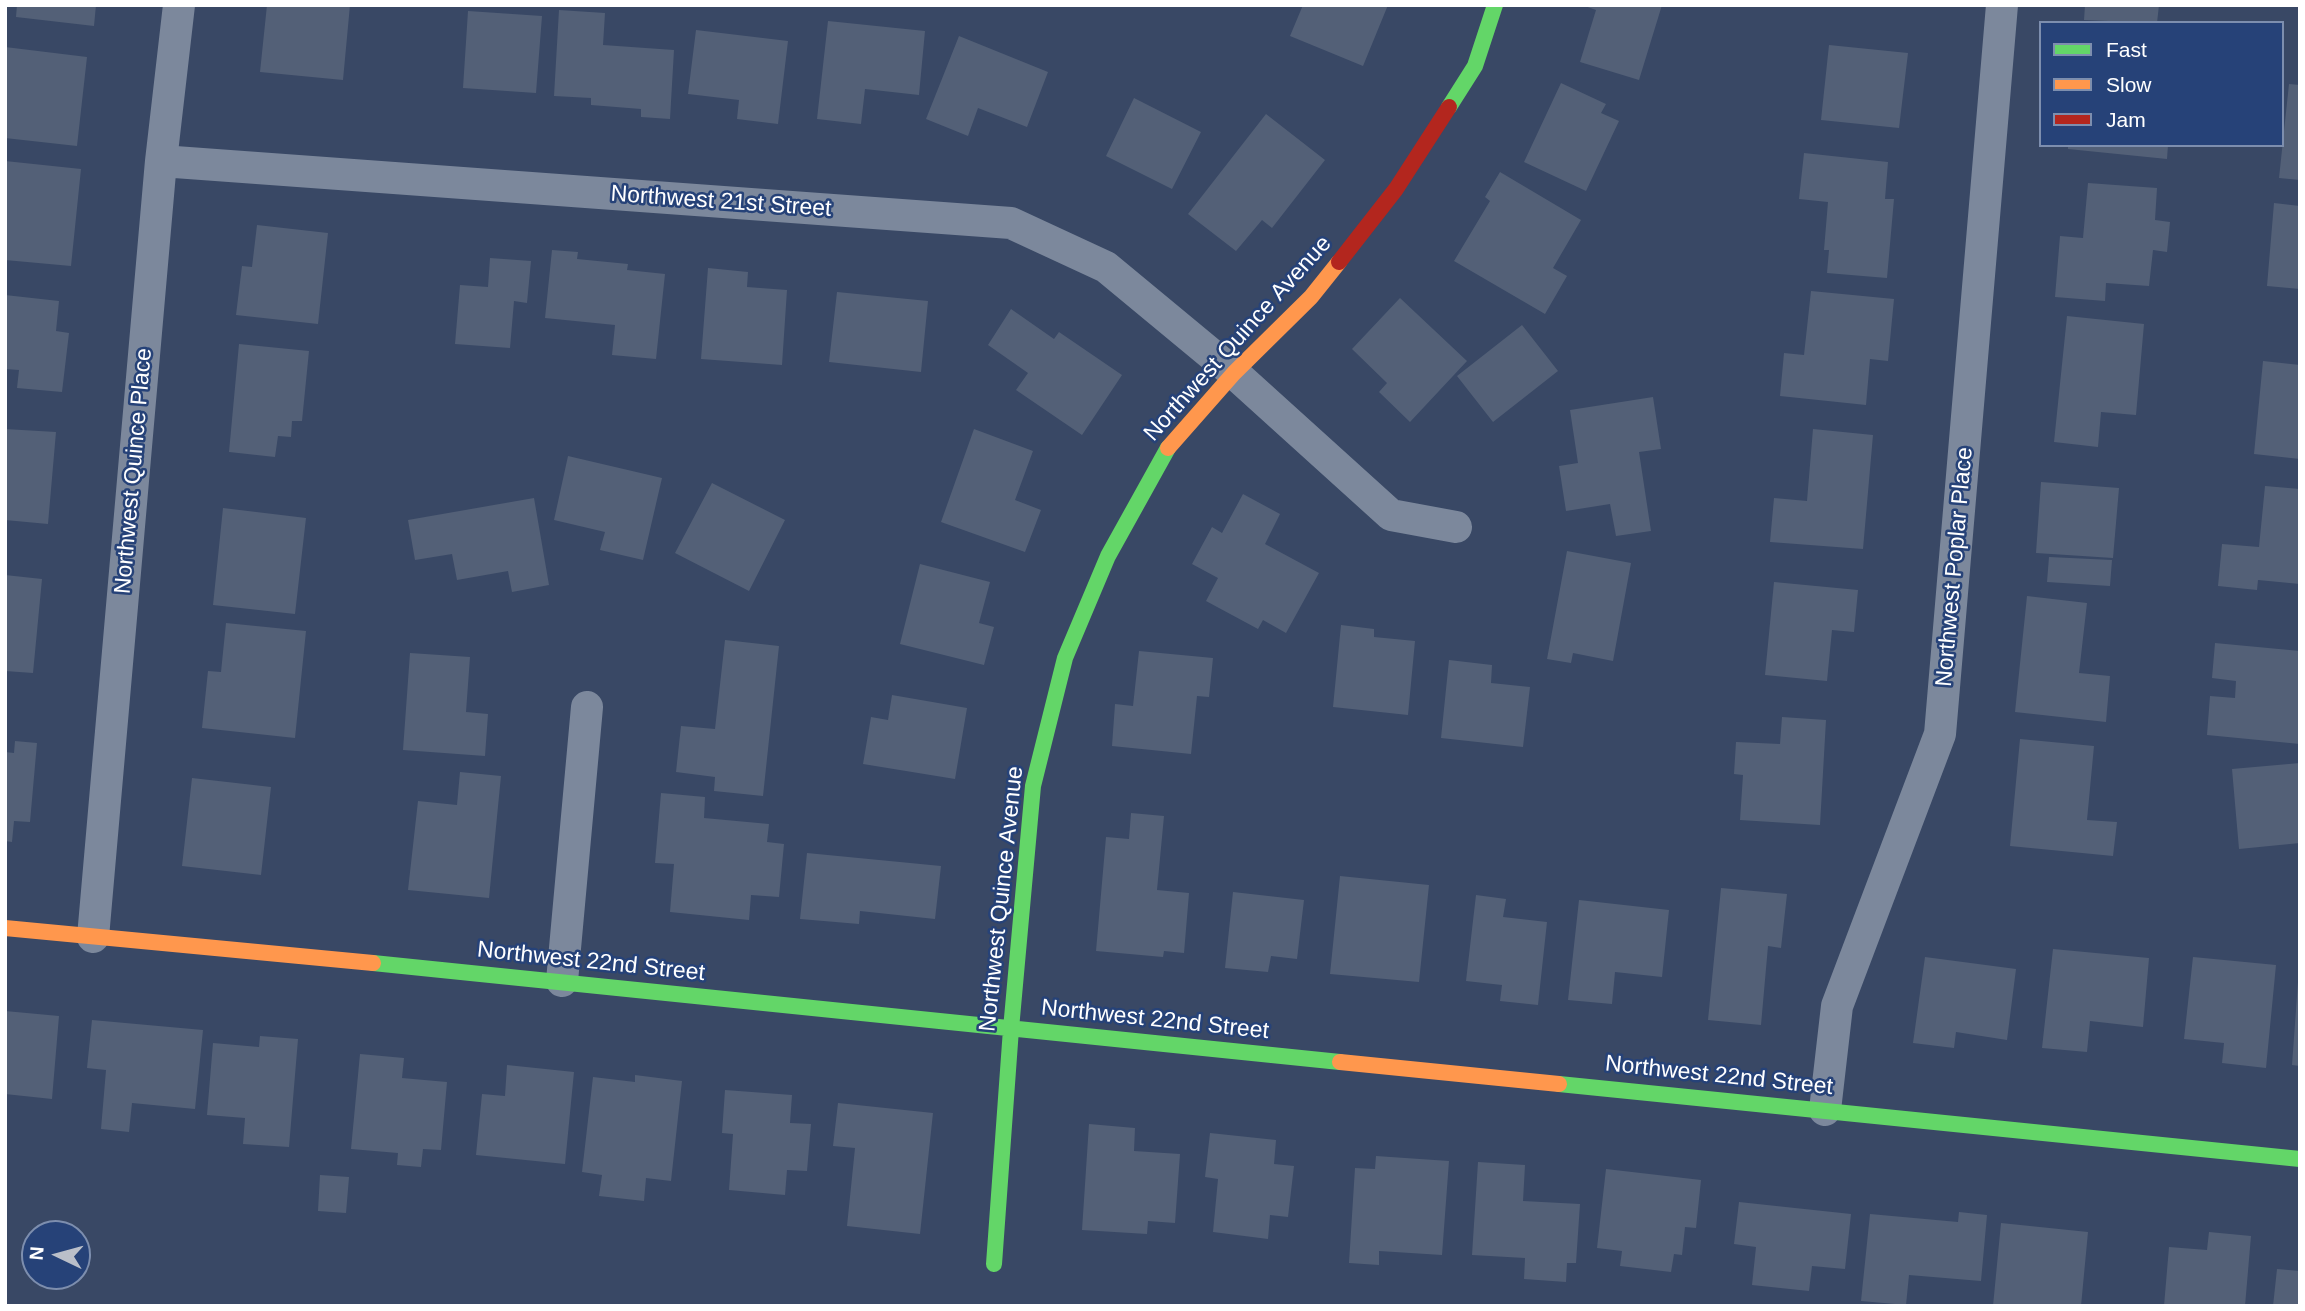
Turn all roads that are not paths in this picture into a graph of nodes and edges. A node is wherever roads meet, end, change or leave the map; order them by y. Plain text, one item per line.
1 (178, 5) edge
2 (1494, 5) edge
3 (2002, 5) edge
4 (161, 161) junction
5 (1234, 373) junction
6 (1456, 527) dead end
7 (587, 708) dead end
8 (5, 928) edge
9 (93, 936) junction
10 (562, 981) junction
11 (1011, 1029) junction
12 (1825, 1110) junction
13 (2300, 1158) edge
14 (994, 1264) dead end

1 - 4 street, Northwest Quince Place
2 - 5 street, Northwest Quince Avenue
3 - 12 street, Northwest Poplar Place
4 - 5 street, Northwest 21st Street
4 - 9 street, Northwest Quince Place
5 - 6 street, Northwest 21st Street
5 - 11 street, Northwest Quince Avenue
7 - 10 street
8 - 9 street, Northwest 22nd Street
9 - 10 street, Northwest 22nd Street
10 - 11 street, Northwest 22nd Street
11 - 12 street, Northwest 22nd Street
11 - 14 street, Northwest Quince Avenue
12 - 13 street, Northwest 22nd Street

